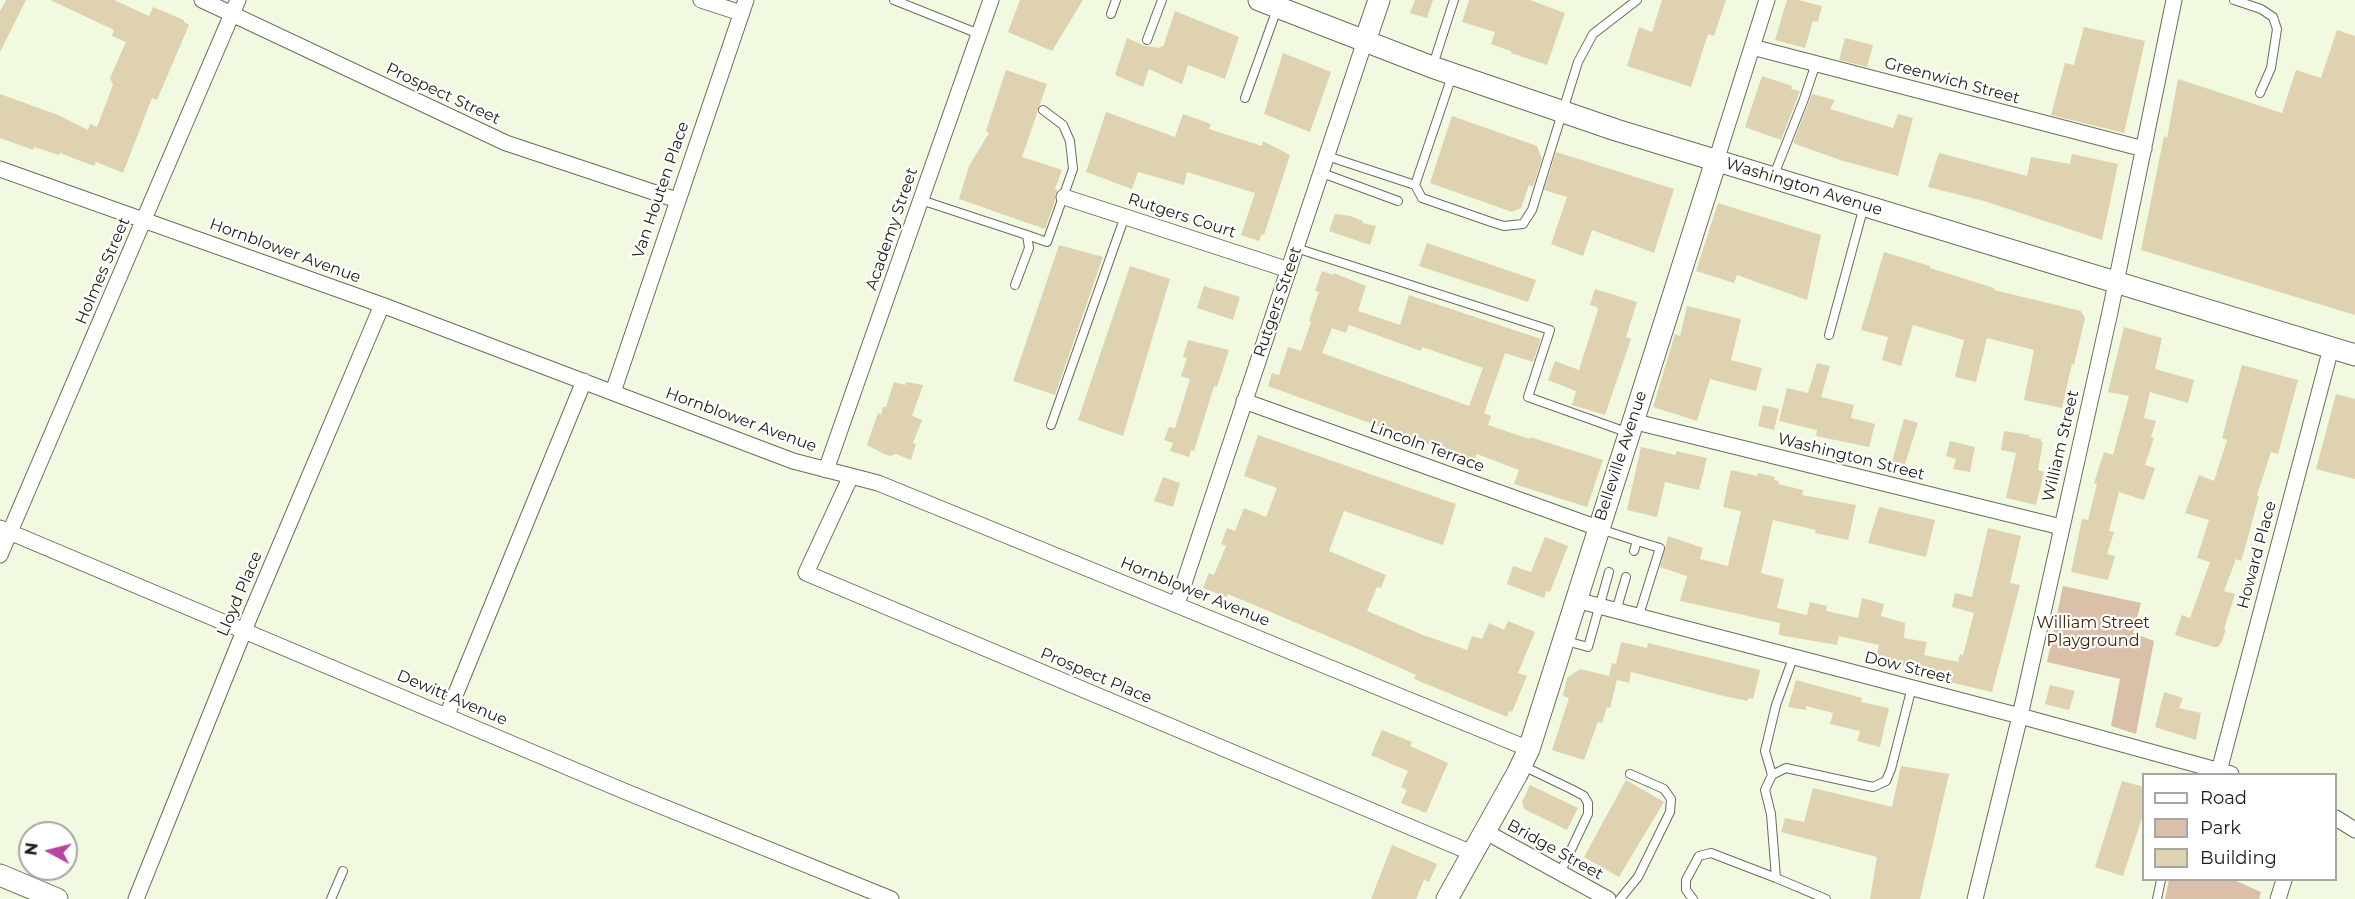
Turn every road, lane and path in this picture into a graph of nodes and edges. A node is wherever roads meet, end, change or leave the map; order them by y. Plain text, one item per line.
1 (202, 0) edge
2 (238, 0) edge
3 (701, 0) edge
4 (894, 0) edge
5 (991, 0) edge
6 (1116, 0) edge
7 (1162, 0) edge
8 (1380, 0) edge
9 (1454, 0) edge
10 (1636, 0) edge
11 (1767, 0) edge
12 (2174, 0) edge
13 (2234, 0) edge
14 (1268, 4) edge
15 (743, 7) edge
16 (1111, 14) dead end
17 (232, 15) junction
18 (979, 34) junction
19 (1147, 40) dead end
20 (1365, 41) junction
21 (1752, 46) junction
22 (1816, 63) junction
23 (1432, 67) junction
24 (1453, 74) junction
25 (2260, 93) dead end
26 (1245, 98) dead end
27 (1043, 110) dead end
28 (1562, 112) junction
29 (2144, 149) junction
30 (1327, 156) junction
31 (1716, 161) junction
32 (0, 169) edge
33 (1322, 173) junction
34 (1774, 177) junction
35 (1414, 185) junction
36 (1064, 197) junction
37 (677, 200) junction
38 (921, 200) junction
39 (1398, 201) dead end
40 (1864, 205) junction
41 (1125, 216) junction
42 (145, 220) junction
43 (1027, 235) junction
44 (1296, 248) junction
45 (1289, 270) junction
46 (2116, 282) junction
47 (1015, 285) dead end
48 (382, 305) junction
49 (1829, 335) dead end
50 (2331, 348) junction
51 (2355, 355) edge
52 (584, 381) junction
53 (613, 392) junction
54 (1244, 400) junction
55 (1050, 425) dead end
56 (1631, 427) junction
57 (826, 470) junction
58 (850, 476) junction
59 (2061, 527) junction
60 (1598, 528) junction
61 (5, 530) edge
62 (1620, 536) junction
63 (1637, 541) junction
64 (1617, 546) dead end
65 (1634, 551) dead end
66 (0, 555) edge
67 (1609, 572) dead end
68 (1626, 577) dead end
69 (1576, 600) junction
70 (1177, 604) junction
71 (1599, 607) junction
72 (1616, 611) junction
73 (1638, 618) junction
74 (244, 631) junction
75 (1563, 640) junction
76 (1793, 658) junction
77 (1912, 687) junction
78 (447, 715) junction
79 (2020, 716) junction
80 (1525, 757) junction
81 (2190, 770) edge
82 (2225, 773) edge
83 (1630, 774) dead end
84 (1772, 775) junction
85 (2337, 819) edge
86 (2355, 830) edge
87 (1486, 832) junction
88 (1472, 853) junction
89 (343, 871) dead end
90 (1560, 873) junction
91 (0, 875) edge
92 (1776, 878) junction
93 (2161, 881) edge
94 (2283, 881) edge
95 (57, 899) edge
96 (136, 899) edge
97 (331, 899) edge
98 (891, 899) edge
99 (1447, 899) edge
100 (1608, 899) edge
101 (1620, 899) edge
102 (1694, 899) edge
103 (1826, 899) edge
104 (1975, 899) edge
105 (2157, 899) edge
106 (2278, 899) edge

1 - 17 street, Prospect Street
2 - 17 street, Holmes Street
3 - 15 street
4 - 18 lane
5 - 18 street, Academy Street
6 - 16 lane
7 - 19 lane
8 - 20 main road, Rutgers Street
9 - 23 lane
10 - 28 lane
11 - 21 street, Belleville Avenue
12 - 29 street, William Street
13 - 25 lane
14 - 20 main road, Washington Avenue
14 - 26 lane
15 - 37 street, Van Houten Place
17 - 37 street, Prospect Street
17 - 42 street, Holmes Street
18 - 38 street, Academy Street
20 - 23 main road, Washington Avenue
20 - 30 street, Rutgers Street
21 - 22 street, Greenwich Street
21 - 31 street, Belleville Avenue
22 - 29 street, Greenwich Street
22 - 34 lane
23 - 24 main road, Washington Avenue
24 - 28 main road, Washington Avenue
24 - 35 lane
27 - 36 lane
28 - 31 main road, Washington Avenue
28 - 35 lane
29 - 46 street, William Street
30 - 33 street, Rutgers Street
30 - 35 lane
31 - 34 main road, Washington Avenue
31 - 56 main road, Belleville Avenue
32 - 42 street, Hornblower Avenue
33 - 39 lane
33 - 44 street, Rutgers Street
34 - 40 main road, Washington Avenue
36 - 41 street, Rutgers Court
36 - 43 lane
37 - 53 street, Van Houten Place
38 - 43 lane
38 - 57 street, Academy Street
40 - 46 main road, Washington Avenue
40 - 49 lane
41 - 45 street, Rutgers Court
41 - 55 lane
42 - 48 street, Hornblower Avenue
42 - 61 street, Holmes Street
43 - 47 lane
44 - 45 street, Rutgers Street
44 - 56 lane
45 - 54 street, Rutgers Street
46 - 50 main road, Washington Avenue
46 - 59 street, William Street
48 - 52 street, Hornblower Avenue
48 - 74 street, Lloyd Place
50 - 51 main road, Washington Avenue
50 - 82 street, Howard Place
52 - 53 street, Hornblower Avenue
52 - 78 street
53 - 57 street, Hornblower Avenue
54 - 60 street, Lincoln Terrace
54 - 70 street, Rutgers Street
56 - 59 street, Washington Street
56 - 60 main road, Belleville Avenue
57 - 58 street, Hornblower Avenue
58 - 70 street, Hornblower Avenue
58 - 88 street, Prospect Place
59 - 79 street, William Street
60 - 62 lane
60 - 69 main road, Belleville Avenue
61 - 66 street, Holmes Street
61 - 74 street, Dewitt Avenue
62 - 63 lane
62 - 64 lane
63 - 65 lane
63 - 73 lane
67 - 71 lane
68 - 72 lane
69 - 71 street, Dow Street
69 - 75 main road, Belleville Avenue
70 - 80 street, Hornblower Avenue
71 - 72 street, Dow Street
71 - 75 lane
72 - 73 street, Dow Street
73 - 76 street, Dow Street
74 - 78 street, Dewitt Avenue
74 - 96 street, Lloyd Place
75 - 80 main road, Belleville Avenue
76 - 77 street, Dow Street
76 - 84 lane
77 - 79 street, Dow Street
77 - 84 lane
78 - 98 street, Dewitt Avenue
79 - 81 street, Dow Street
79 - 104 street, William Street
80 - 87 main road, Belleville Avenue
80 - 90 lane
81 - 82 street, Dow Street
83 - 101 lane
84 - 92 lane
85 - 86 street
87 - 88 main road, Belleville Avenue
87 - 90 street, Bridge Street
88 - 99 main road, Belleville Avenue
89 - 97 lane
90 - 100 street, Bridge Street
91 - 95 main road
92 - 102 lane
92 - 103 lane
93 - 105 lane
94 - 106 street

